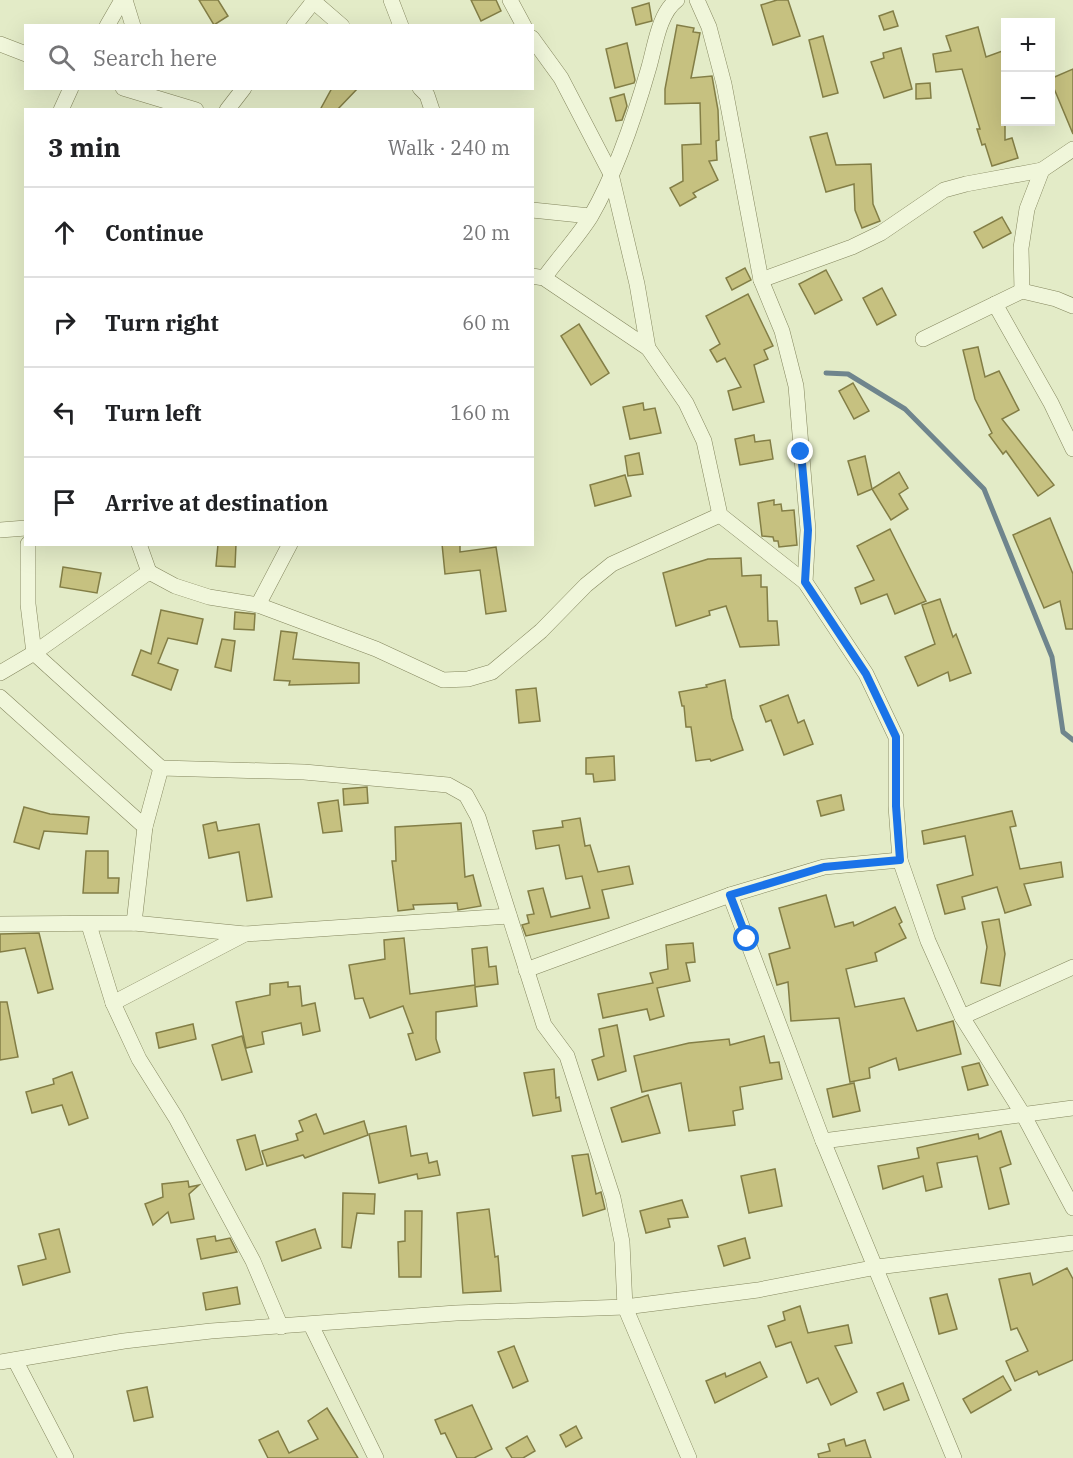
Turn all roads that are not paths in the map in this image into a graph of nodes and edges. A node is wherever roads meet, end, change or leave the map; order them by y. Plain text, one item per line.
1 (124, 0) edge
2 (392, 0) edge
3 (510, 0) edge
4 (676, 0) edge
5 (698, 0) edge
6 (312, 1) edge
7 (108, 24) edge
8 (132, 24) edge
9 (295, 24) edge
10 (340, 24) edge
11 (400, 24) edge
12 (524, 24) edge
13 (534, 41) edge
14 (0, 44) edge
15 (24, 53) edge
16 (70, 90) edge
17 (129, 90) edge
18 (242, 90) edge
19 (156, 99) edge
20 (62, 108) edge
21 (189, 108) edge
22 (229, 108) edge
23 (1073, 149) edge
24 (1042, 170) junction
25 (611, 174) junction
26 (534, 210) edge
27 (590, 216) junction
28 (538, 277) edge
29 (761, 280) junction
30 (1022, 291) junction
31 (995, 304) junction
32 (1073, 306) edge
33 (923, 339) dead end
34 (648, 348) junction
35 (1073, 449) edge
36 (720, 515) junction
37 (24, 528) edge
38 (0, 530) edge
39 (28, 546) edge
40 (140, 546) edge
41 (289, 546) edge
42 (149, 572) junction
43 (805, 582) junction
44 (258, 605) junction
45 (34, 653) junction
46 (0, 673) edge
47 (0, 697) edge
48 (161, 768) junction
49 (145, 827) junction
50 (900, 860) junction
51 (730, 895) junction
52 (509, 916) junction
53 (134, 922) junction
54 (0, 924) edge
55 (89, 925) junction
56 (245, 934) junction
57 (1073, 968) edge
58 (526, 970) junction
59 (113, 1003) junction
60 (962, 1017) junction
61 (1073, 1108) edge
62 (1024, 1116) junction
63 (823, 1141) junction
64 (1073, 1208) edge
65 (1073, 1243) edge
66 (877, 1267) junction
67 (625, 1307) junction
68 (311, 1325) junction
69 (281, 1327) junction
70 (8, 1361) edge
71 (66, 1458) edge
72 (376, 1458) edge
73 (689, 1458) edge
74 (954, 1458) edge

1 - 7 street
1 - 8 street
2 - 11 street
3 - 12 street
4 - 25 street
5 - 29 street
6 - 9 street
6 - 10 street
13 - 25 street
14 - 15 street
16 - 20 street
17 - 19 street
18 - 22 street
19 - 21 street
23 - 24 street
24 - 29 street
24 - 30 street
25 - 27 street
25 - 34 street
26 - 27 street
27 - 28 street
28 - 34 street
29 - 43 street
30 - 31 street
30 - 32 street
31 - 33 street
31 - 35 street
34 - 36 street
36 - 43 street
36 - 44 street
37 - 38 street
39 - 45 street
40 - 42 street
41 - 44 street
42 - 44 street
42 - 45 street
43 - 50 street
45 - 46 street
45 - 48 street
47 - 49 street
48 - 49 street
48 - 52 street
49 - 53 street
50 - 51 street
50 - 60 street
51 - 58 street
51 - 63 street
52 - 56 street
52 - 58 street
53 - 55 street
53 - 56 street
54 - 55 street
55 - 59 street
56 - 59 street
57 - 60 street
58 - 67 street
59 - 69 street
60 - 62 street
61 - 62 street
62 - 63 street
62 - 64 street
63 - 66 street
65 - 66 street
66 - 67 street
66 - 74 street
67 - 68 street
67 - 73 street
68 - 69 street
68 - 72 street
69 - 70 street
70 - 71 street

